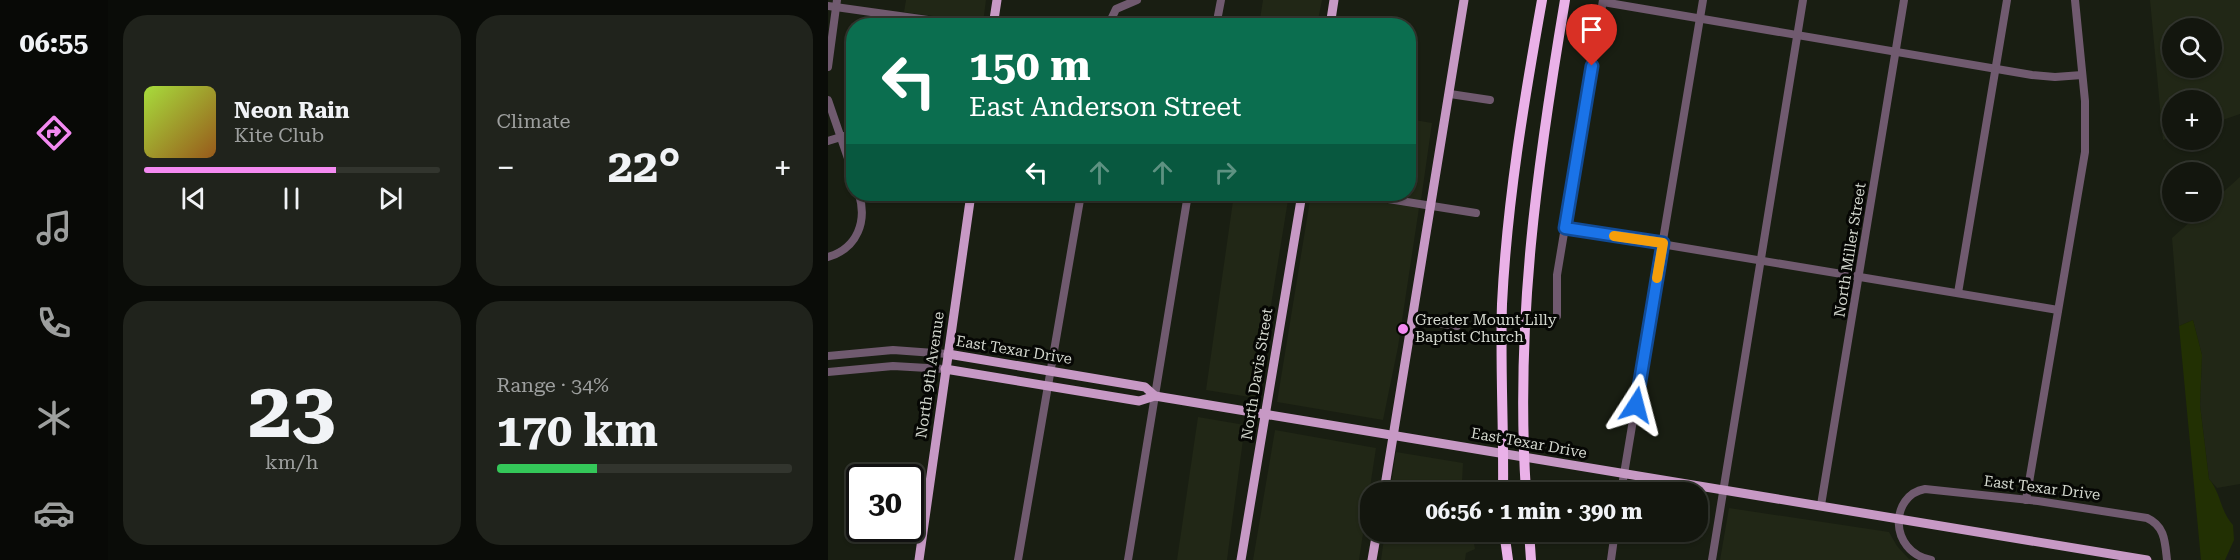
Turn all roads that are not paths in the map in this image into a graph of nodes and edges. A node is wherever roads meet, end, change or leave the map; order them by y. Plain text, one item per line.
1 (997, 0) edge
2 (1137, 0) edge
3 (1221, 0) edge
4 (1334, 0) edge
5 (1464, 0) edge
6 (1542, 0) edge
7 (1565, 0) edge
8 (1703, 0) edge
9 (1803, 0) edge
10 (1904, 0) edge
11 (2007, 0) edge
12 (2075, 0) edge
13 (1603, 1) edge
14 (834, 4) edge
15 (921, 18) edge
16 (994, 18) edge
17 (1112, 18) edge
18 (1218, 18) edge
19 (1331, 18) edge
20 (1700, 19) junction
21 (1797, 37) junction
22 (1896, 52) junction
23 (828, 68) edge
24 (1996, 68) junction
25 (2082, 75) junction
26 (1449, 94) junction
27 (828, 100) edge
28 (1490, 100) dead end
29 (846, 135) edge
30 (840, 137) junction
31 (828, 141) edge
32 (846, 154) edge
33 (861, 201) edge
34 (970, 201) edge
35 (1080, 201) edge
36 (1187, 201) edge
37 (1301, 201) edge
38 (1400, 201) edge
39 (1430, 206) junction
40 (1476, 213) dead end
41 (1565, 228) junction
42 (1663, 243) junction
43 (828, 256) edge
44 (1760, 260) junction
45 (1859, 276) junction
46 (1958, 293) junction
47 (2058, 310) junction
48 (1557, 316) dead end
49 (1412, 319) junction
50 (1457, 326) dead end
51 (948, 354) junction
52 (828, 356) edge
53 (945, 369) junction
54 (1053, 371) junction
55 (828, 372) edge
56 (1050, 386) junction
57 (1155, 396) junction
58 (1266, 415) junction
59 (1393, 436) junction
60 (1624, 474) junction
61 (1386, 482) edge
62 (1503, 482) edge
63 (1526, 482) edge
64 (1623, 482) edge
65 (1724, 491) junction
66 (2026, 500) junction
67 (1821, 505) junction
68 (1899, 519) junction
69 (1375, 542) edge
70 (1506, 542) edge
71 (1529, 542) edge
72 (1613, 542) edge
73 (919, 560) edge
74 (1018, 560) edge
75 (1128, 560) edge
76 (1241, 560) edge
77 (1372, 560) edge
78 (1508, 560) edge
79 (1531, 560) edge
80 (1611, 560) edge
81 (1712, 560) edge
82 (1931, 560) edge
83 (2144, 560) edge
84 (2167, 560) edge

1 - 16 main road
2 - 17 street
3 - 18 street
4 - 19 main road
5 - 26 main road
6 - 62 highway
7 - 63 highway
8 - 20 street
9 - 21 street
10 - 22 street, North Miller Street
11 - 24 street
12 - 25 street
13 - 20 street
13 - 41 street
14 - 15 street
14 - 23 street
20 - 21 street
20 - 42 street
21 - 22 street
21 - 44 street
22 - 24 street
22 - 45 street, North Miller Street
24 - 25 street
24 - 46 street
25 - 47 street
26 - 28 street
26 - 39 main road
27 - 30 street
29 - 30 street
30 - 31 street
30 - 32 street
33 - 43 street
34 - 51 main road, North 9th Avenue
35 - 54 street
36 - 57 street
37 - 58 main road, North Davis Street
38 - 39 street
39 - 40 street
39 - 49 main road
41 - 42 street
41 - 48 street
42 - 44 street
42 - 60 street
44 - 45 street
44 - 65 street
45 - 46 street
45 - 67 street, North Miller Street
46 - 47 street
47 - 66 street
49 - 50 street
49 - 59 main road
51 - 52 street, East Texar Drive
51 - 53 main road, North 9th Avenue
51 - 54 main road, East Texar Drive
53 - 55 street, East Texar Drive
53 - 56 main road, East Texar Drive
53 - 73 main road, North 9th Avenue
54 - 56 street
54 - 57 main road, East Texar Drive
56 - 57 main road, East Texar Drive
56 - 74 street
57 - 58 main road, East Texar Drive
57 - 75 street
58 - 59 main road, East Texar Drive
58 - 76 main road, North Davis Street
59 - 60 main road, East Texar Drive
59 - 61 main road
60 - 64 street
60 - 65 main road, East Texar Drive
65 - 67 main road, East Texar Drive
65 - 81 street
66 - 68 street, East Texar Drive
66 - 84 street, East Texar Drive
67 - 68 main road, East Texar Drive
68 - 82 street
68 - 83 main road, East Texar Drive
69 - 77 main road
70 - 78 highway
71 - 79 highway
72 - 80 street

